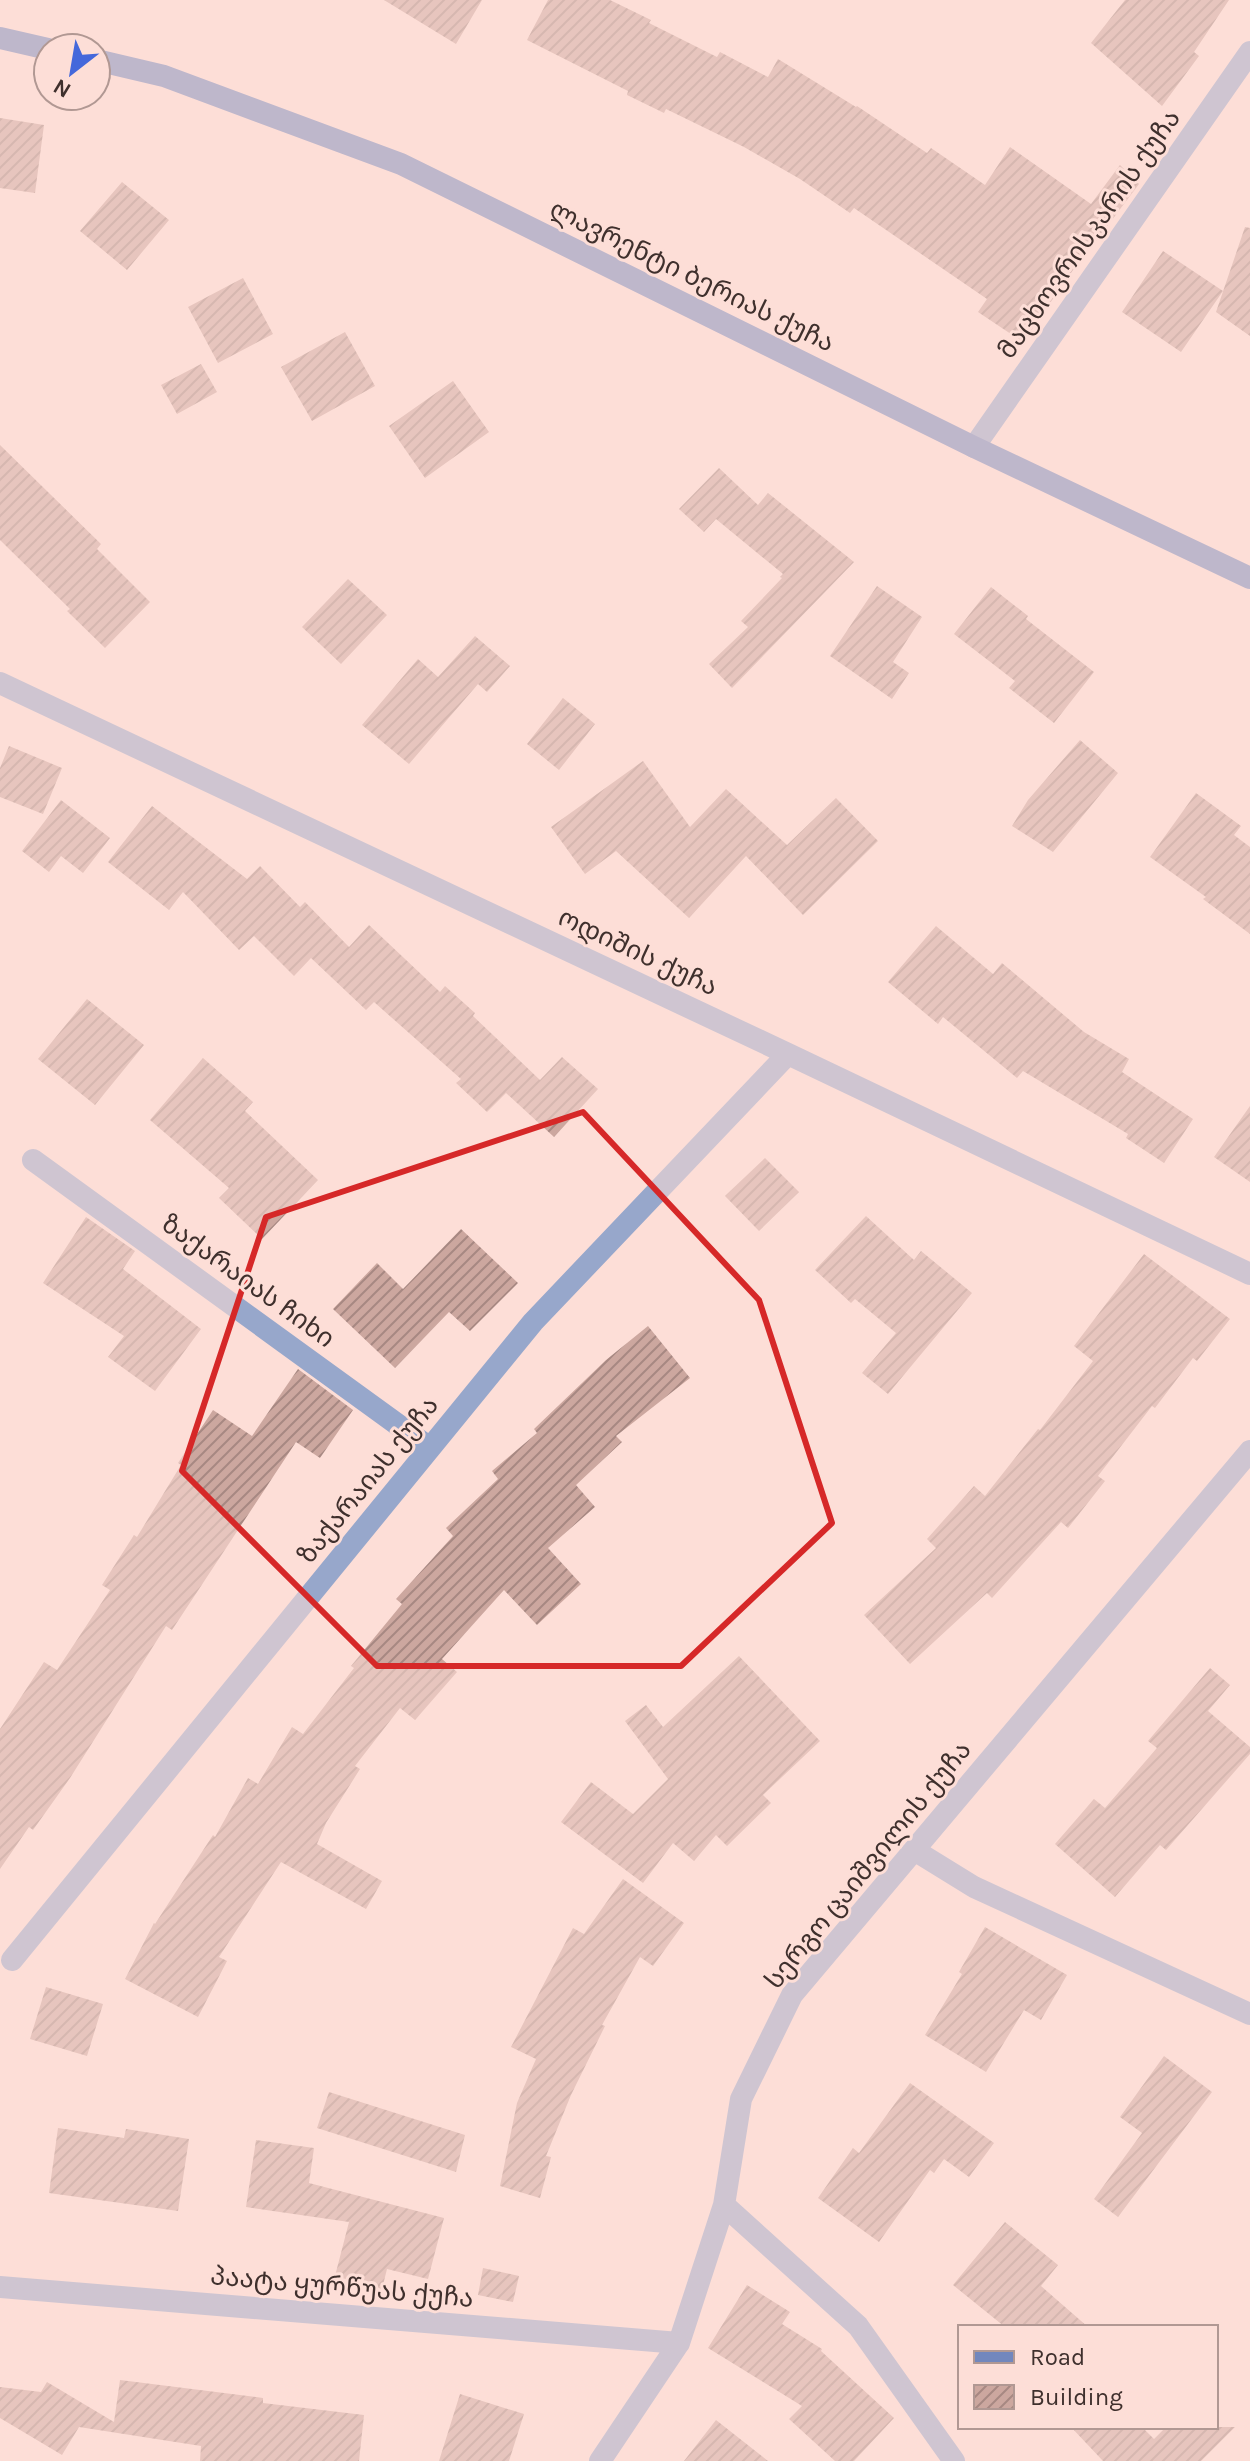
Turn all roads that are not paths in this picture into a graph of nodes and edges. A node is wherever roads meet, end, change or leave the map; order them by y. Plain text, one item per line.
1 (0, 38) edge
2 (32, 45) edge
3 (1250, 52) edge
4 (112, 64) edge
5 (974, 447) junction
6 (1250, 578) edge
7 (0, 683) edge
8 (788, 1054) junction
9 (33, 1160) dead end
10 (1250, 1274) edge
11 (430, 1448) junction
12 (1250, 1451) edge
13 (914, 1850) junction
14 (12, 1960) dead end
15 (1250, 2014) edge
16 (724, 2205) junction
17 (0, 2287) edge
18 (679, 2343) junction
19 (600, 2461) edge
20 (954, 2461) edge

1 - 2 main road
3 - 5 street, მაცხოვრისკარის ქუჩა
4 - 5 main road, ლავრენტი ბერიას ქუჩა
5 - 6 main road, ლავრენტი ბერიას ქუჩა
7 - 8 street, ოდიშის ქუჩა
8 - 10 street, ოდიშის ქუჩა
8 - 11 street, ზაქარაიას ქუჩა
9 - 11 street, ზაქარაიას ჩიხი
11 - 14 street, ზაქარაიას ქუჩა
12 - 13 street, სერგო ცაიშვილის ქუჩა
13 - 15 street
13 - 16 street, სერგო ცაიშვილის ქუჩა
16 - 18 street, სერგო ცაიშვილის ქუჩა
16 - 20 street
17 - 18 street, პაატა ყურწუას ქუჩა
18 - 19 street, სერგო ცაიშვილის ქუჩა

